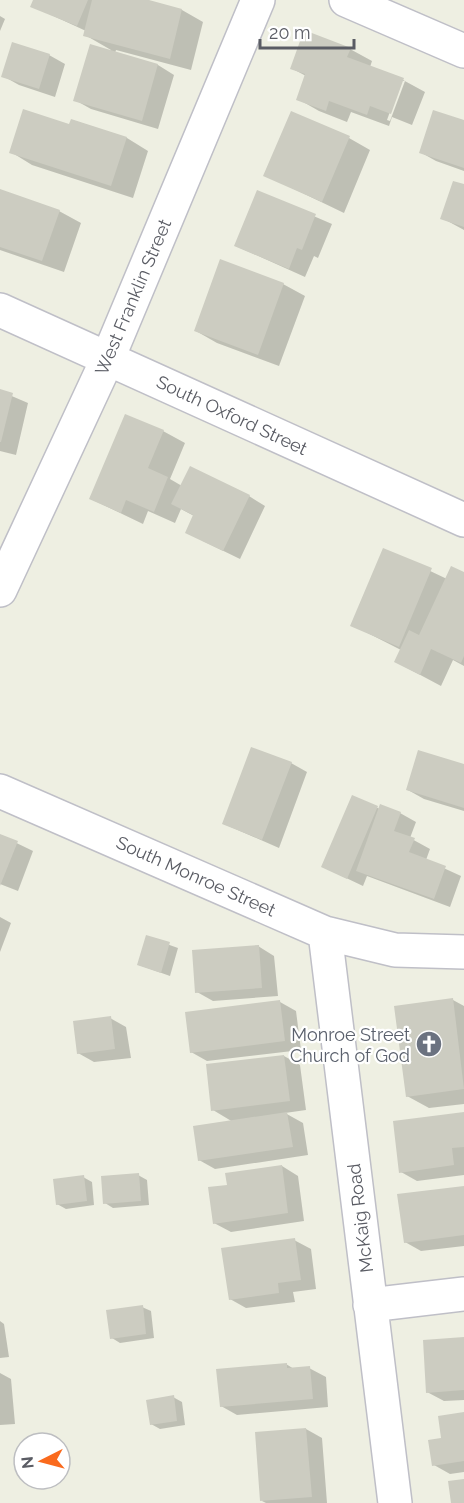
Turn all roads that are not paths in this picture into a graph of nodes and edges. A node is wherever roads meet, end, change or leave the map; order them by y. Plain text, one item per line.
1 (258, 0) edge
2 (346, 0) edge
3 (464, 51) edge
4 (0, 310) edge
5 (108, 358) junction
6 (464, 520) edge
7 (0, 590) edge
8 (0, 791) edge
9 (325, 933) junction
10 (464, 952) edge
11 (464, 1294) edge
12 (370, 1305) junction
13 (390, 1502) edge

1 - 5 street, West Franklin Street
2 - 3 street
4 - 5 street, South Oxford Street
5 - 6 street, South Oxford Street
5 - 7 street, West Franklin Street
8 - 9 street, South Monroe Street
9 - 10 street, South Monroe Street
9 - 12 street, McKaig Road
11 - 12 street
12 - 13 street, McKaig Road

